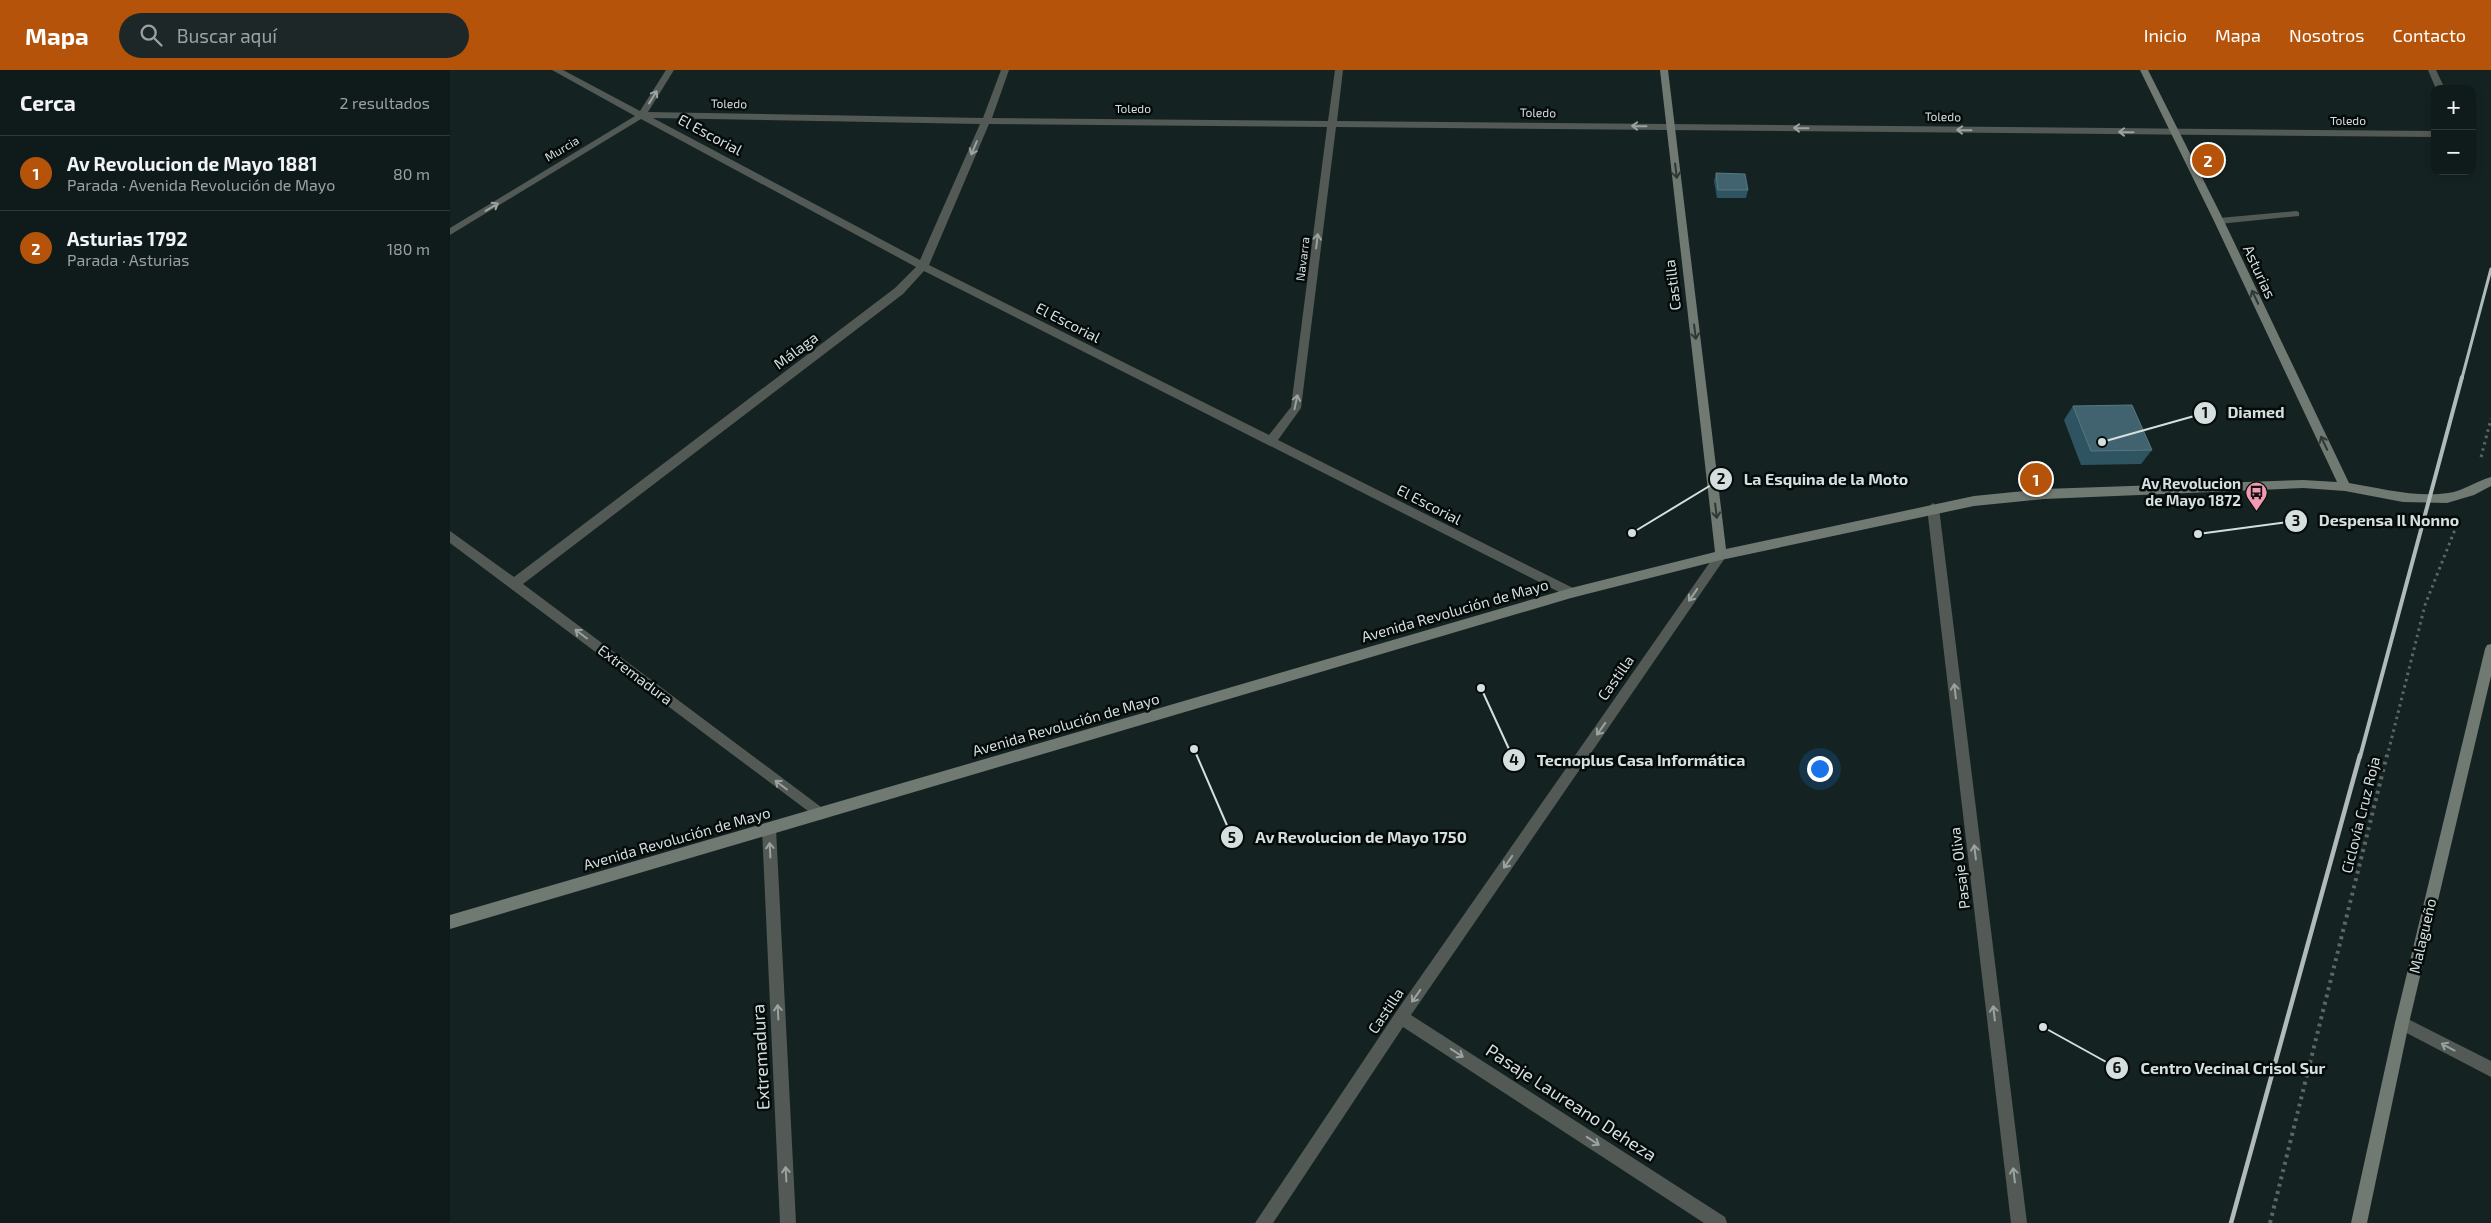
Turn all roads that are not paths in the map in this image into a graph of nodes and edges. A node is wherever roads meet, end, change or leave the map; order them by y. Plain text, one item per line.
1 (556, 70) edge
2 (670, 70) edge
3 (1005, 70) edge
4 (1339, 70) edge
5 (1664, 70) edge
6 (2144, 70) edge
7 (2432, 70) edge
8 (2440, 85) edge
9 (642, 115) junction
10 (986, 120) junction
11 (1332, 123) junction
12 (1671, 127) junction
13 (2175, 132) junction
14 (2431, 134) edge
15 (2296, 214) dead end
16 (2219, 221) junction
17 (450, 232) edge
18 (923, 266) junction
19 (1270, 442) junction
20 (2491, 481) edge
21 (2345, 488) junction
22 (1933, 508) junction
23 (450, 536) edge
24 (1721, 555) junction
25 (514, 584) junction
26 (1571, 594) junction
27 (2491, 649) edge
28 (820, 814) junction
29 (769, 829) junction
30 (450, 922) edge
31 (1401, 1017) junction
32 (2402, 1023) junction
33 (2491, 1069) edge
34 (788, 1223) edge
35 (1263, 1223) edge
36 (1719, 1223) edge
37 (2019, 1223) edge
38 (2359, 1223) edge

1 - 9 street, El Escorial
9 -> 2 street, Murcia
3 - 10 street, Málaga
4 - 11 street, Navarra
5 - 12 main road, Castilla
6 - 13 main road, Asturias
7 - 8 street
9 - 10 street, Toledo
17 -> 9 street, Murcia
9 - 18 street, El Escorial
10 - 11 street, Toledo
10 -> 18 street, Málaga
12 -> 11 street, Toledo
19 -> 11 street, Navarra
13 -> 12 street, Toledo
12 -> 24 main road, Castilla
13 - 14 street, Toledo
13 - 16 main road, Asturias
15 - 16 street
21 -> 16 main road, Asturias
18 - 19 street, El Escorial
18 - 25 street, Málaga
19 - 26 street, El Escorial
20 - 21 main road, Avenida Revolución de Mayo
21 - 22 main road, Avenida Revolución de Mayo
22 - 24 main road, Avenida Revolución de Mayo
37 -> 22 street, Pasaje Oliva
23 - 25 street, Extremadura
24 - 26 main road, Avenida Revolución de Mayo
24 -> 31 street, Castilla
28 -> 25 street, Extremadura
26 - 28 main road, Avenida Revolución de Mayo
27 - 32 main road, Malagueño
28 - 29 main road, Avenida Revolución de Mayo
29 - 30 main road, Avenida Revolución de Mayo
34 -> 29 street, Extremadura
31 - 35 street, Castilla
31 -> 36 street, Pasaje Laureano Deheza
33 -> 32 street
32 - 38 main road, Malagueño

